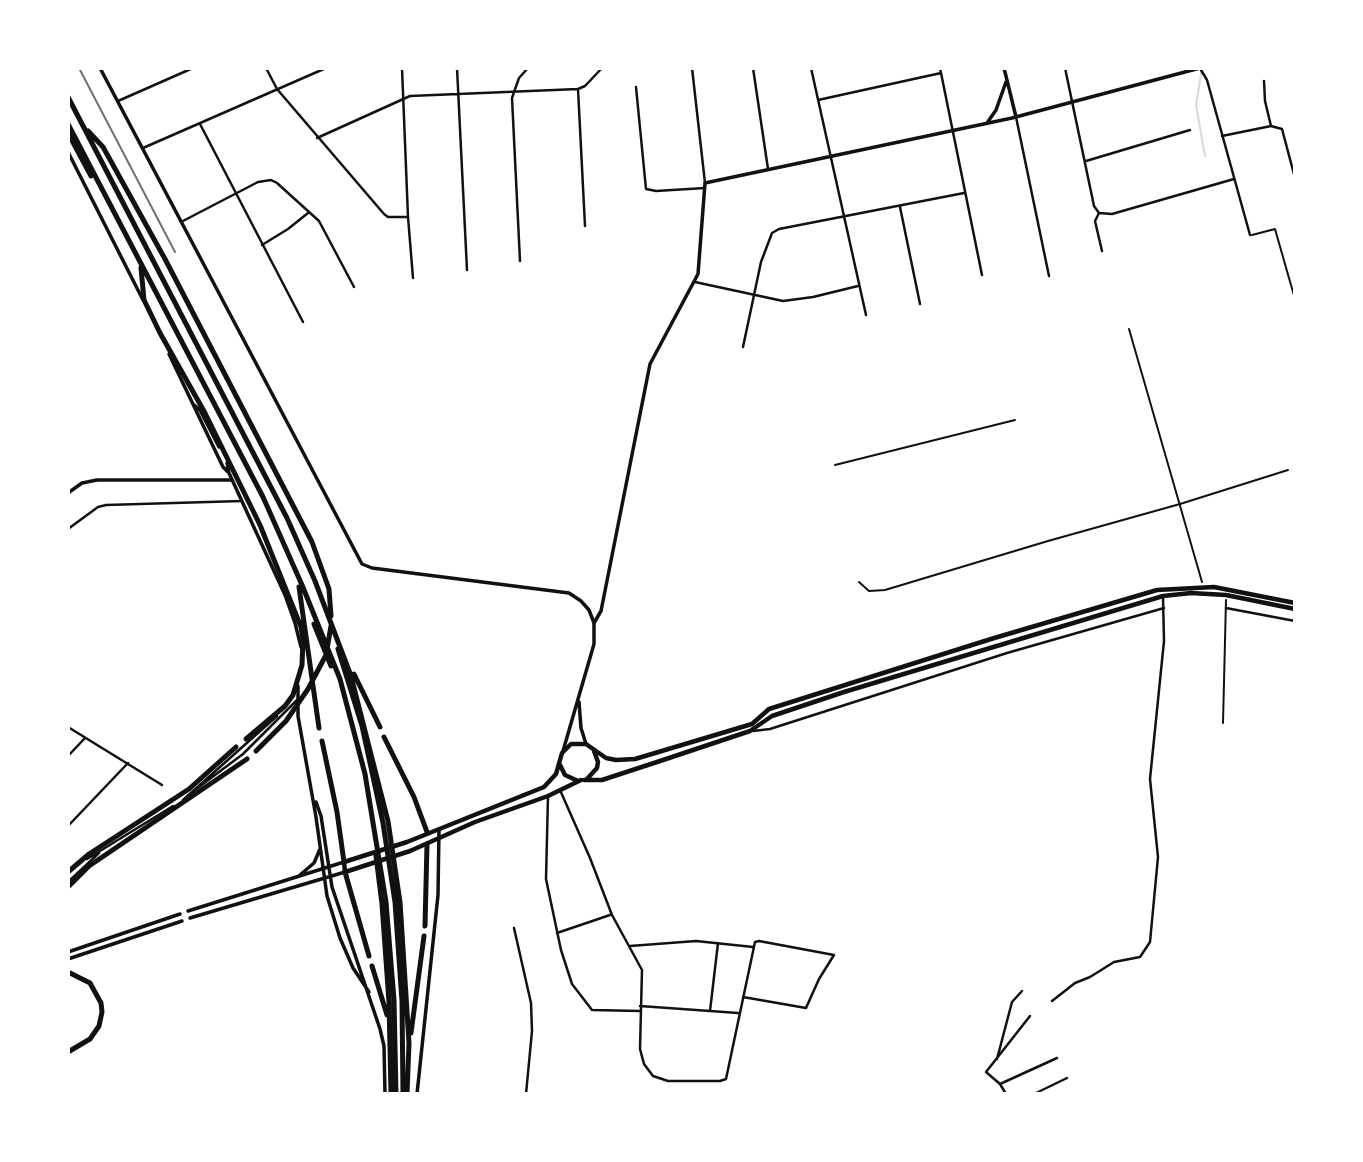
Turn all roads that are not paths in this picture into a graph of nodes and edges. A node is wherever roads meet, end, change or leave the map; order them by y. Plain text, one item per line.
1 (100, 68) edge
2 (193, 68) edge
3 (266, 68) edge
4 (326, 68) edge
5 (402, 68) edge
6 (457, 68) edge
7 (528, 68) edge
8 (602, 68) edge
9 (691, 68) edge
10 (753, 68) edge
11 (811, 68) edge
12 (940, 68) edge
13 (1004, 68) edge
14 (1065, 68) edge
15 (1201, 71) edge
16 (941, 73) junction
17 (1007, 80) junction
18 (1264, 82) dead end
19 (636, 87) dead end
20 (277, 89) junction
21 (578, 89) junction
22 (513, 90) junction
23 (458, 93) junction
24 (68, 97) edge
25 (403, 98) junction
26 (818, 100) junction
27 (118, 101) junction
28 (68, 103) edge
29 (1074, 103) junction
30 (75, 115) junction
31 (1016, 117) junction
32 (987, 123) junction
33 (68, 124) edge
34 (200, 124) junction
35 (1271, 126) junction
36 (1190, 130) dead end
37 (954, 131) junction
38 (68, 133) edge
39 (1222, 136) junction
40 (317, 138) junction
41 (143, 148) junction
42 (68, 152) edge
43 (830, 156) junction
44 (1086, 161) junction
45 (768, 170) junction
46 (1295, 178) edge
47 (1234, 179) junction
48 (705, 186) junction
49 (964, 192) junction
50 (236, 194) junction
51 (900, 206) junction
52 (309, 212) junction
53 (1099, 213) junction
54 (408, 217) junction
55 (843, 218) junction
56 (181, 222) junction
57 (585, 226) dead end
58 (1250, 235) joint
59 (262, 245) junction
60 (1102, 251) dead end
61 (520, 261) dead end
62 (141, 265) junction
63 (467, 270) dead end
64 (982, 275) dead end
65 (1049, 276) dead end
66 (413, 278) dead end
67 (695, 282) junction
68 (858, 286) junction
69 (354, 287) dead end
70 (754, 295) junction
71 (1295, 299) edge
72 (920, 304) dead end
73 (866, 315) dead end
74 (303, 322) dead end
75 (1129, 329) dead end
76 (743, 347) dead end
77 (1015, 419) dead end
78 (835, 465) dead end
79 (1288, 470) dead end
80 (232, 480) junction
81 (68, 493) edge
82 (243, 501) junction
83 (1180, 504) junction
84 (68, 529) edge
85 (859, 582) dead end
86 (1202, 582) dead end
87 (299, 587) junction
88 (1163, 596) junction
89 (1226, 600) dead end
90 (1295, 603) edge
91 (1164, 608) junction
92 (1226, 608) junction
93 (1295, 609) edge
94 (1083, 619) junction
95 (1295, 621) edge
96 (594, 623) junction
97 (1087, 630) junction
98 (344, 655) junction
99 (297, 694) junction
100 (579, 697) junction
101 (297, 700) junction
102 (1223, 723) dead end
103 (68, 727) edge
104 (380, 727) dead end
105 (319, 729) dead end
106 (750, 731) junction
107 (86, 737) junction
108 (384, 737) dead end
109 (246, 739) dead end
110 (322, 741) dead end
111 (586, 744) junction
112 (236, 747) dead end
113 (593, 750) junction
114 (256, 751) dead end
115 (562, 753) junction
116 (68, 756) edge
117 (247, 759) dead end
118 (128, 763) junction
119 (560, 764) junction
120 (583, 780) junction
121 (162, 785) dead end
122 (560, 790) junction
123 (312, 792) junction
124 (548, 796) junction
125 (183, 800) junction
126 (68, 826) edge
127 (439, 828) junction
128 (427, 832) junction
129 (440, 838) junction
130 (427, 844) junction
131 (321, 847) junction
132 (106, 848) junction
133 (344, 862) junction
134 (327, 868) junction
135 (345, 872) junction
136 (68, 873) edge
137 (295, 878) junction
138 (328, 878) junction
139 (68, 885) edge
140 (188, 911) dead end
141 (180, 914) dead end
142 (612, 915) junction
143 (190, 918) dead end
144 (182, 921) dead end
145 (425, 926) dead end
146 (514, 928) dead end
147 (557, 933) junction
148 (425, 936) dead end
149 (718, 943) junction
150 (631, 946) junction
151 (753, 947) junction
152 (68, 952) edge
153 (369, 956) dead end
154 (68, 959) edge
155 (372, 966) dead end
156 (68, 972) edge
157 (1022, 991) dead end
158 (369, 992) junction
159 (743, 997) junction
160 (1052, 1001) dead end
161 (640, 1009) junction
162 (710, 1011) junction
163 (738, 1013) junction
164 (1030, 1016) dead end
165 (390, 1039) junction
166 (409, 1043) junction
167 (68, 1052) edge
168 (1057, 1058) dead end
169 (997, 1059) junction
170 (1067, 1078) dead end
171 (1000, 1084) junction
172 (385, 1094) edge
173 (394, 1094) edge
174 (405, 1094) edge
175 (417, 1094) edge
176 (526, 1094) edge
177 (1006, 1094) edge
178 (1034, 1094) edge

1 - 27 main road
2 - 27 street
3 - 20 street
4 - 20 street
5 - 25 street
6 - 23 street
7 - 22 street
8 - 21 street
9 - 48 street
10 - 45 street
11 - 26 street
12 - 16 street
13 - 17 main road
14 - 29 street
15 - 29 main road
15 - 39 street
16 - 26 street
16 - 37 street
17 - 31 main road
17 - 32 main road
18 - 35 street
19 - 48 street
20 - 34 street
20 - 40 street
21 - 22 street
21 - 57 street
22 - 23 street
22 - 61 street
23 - 25 street
23 - 63 street
24 - 98 highway
25 - 40 street
25 - 54 street
26 - 43 street
27 - 41 main road
28 - 30 highway
29 - 31 main road
29 - 44 street
30 - 114 highway
30 - 174 highway
31 - 32 main road
31 - 65 street
32 - 37 main road
33 - 62 highway
34 - 41 street
34 - 50 street
35 - 39 street
35 - 46 street
36 - 44 street
37 - 43 main road
37 - 49 street
38 - 87 highway
39 - 47 street
40 - 54 street
41 - 56 main road
42 - 80 main road
43 - 45 main road
43 - 55 street
44 - 53 street
45 - 48 main road
47 - 53 street
47 - 58 street
48 - 67 main road
49 - 51 street
49 - 64 street
50 - 52 street
50 - 56 street
50 - 59 street
51 - 55 street
51 - 72 street
52 - 59 street
52 - 69 street
53 - 60 street
54 - 66 street
55 - 68 street
55 - 70 street
56 - 96 main road
58 - 71 street
59 - 74 street
62 - 109 highway
62 - 173 highway
67 - 70 street
67 - 96 main road
68 - 70 street
68 - 73 street
70 - 76 street
75 - 83 street
77 - 78 street
79 - 83 street
80 - 81 main road
80 - 82 main road
82 - 84 street
82 - 99 main road
83 - 85 street
83 - 86 street
87 - 105 highway
87 - 165 highway
88 - 91 street
88 - 93 main road
88 - 94 main road
89 - 92 street
90 - 113 main road
91 - 97 street
91 - 160 street
92 - 95 street
92 - 102 street
94 - 97 street
94 - 106 main road
96 - 100 main road
97 - 106 street
98 - 104 highway
98 - 166 highway
99 - 101 main road
99 - 125 street
100 - 111 main road
100 - 115 main road
101 - 123 main road
101 - 125 street
103 - 107 street
106 - 120 main road
107 - 116 street
107 - 118 street
108 - 128 highway
110 - 133 highway
111 - 113 main road
111 - 115 main road
112 - 136 highway
113 - 120 main road
115 - 119 main road
117 - 139 highway
118 - 121 street
118 - 126 street
119 - 120 main road
119 - 127 main road
120 - 122 main road
122 - 124 main road
122 - 142 street
123 - 131 main road
123 - 134 main road
124 - 129 main road
124 - 147 street
125 - 132 street
127 - 128 main road
127 - 129 main road
128 - 130 main road
128 - 133 main road
129 - 130 main road
129 - 175 main road
130 - 135 main road
130 - 145 highway
131 - 134 main road
131 - 137 main road
132 - 136 street
132 - 139 street
133 - 134 main road
133 - 135 main road
134 - 137 main road
134 - 138 main road
135 - 138 main road
135 - 153 highway
137 - 140 main road
138 - 143 main road
138 - 158 main road
138 - 158 main road
141 - 152 main road
142 - 147 street
142 - 150 street
144 - 154 main road
146 - 176 street
147 - 161 street
148 - 166 highway
149 - 150 street
149 - 151 street
149 - 162 street
150 - 161 street
151 - 159 street
151 - 159 street
155 - 165 highway
156 - 167 highway
157 - 169 street
158 - 172 main road
159 - 163 street
161 - 162 street
161 - 163 street
162 - 163 street
164 - 169 street
165 - 173 highway
166 - 174 highway
168 - 171 street
169 - 171 street
170 - 178 street
171 - 177 street

